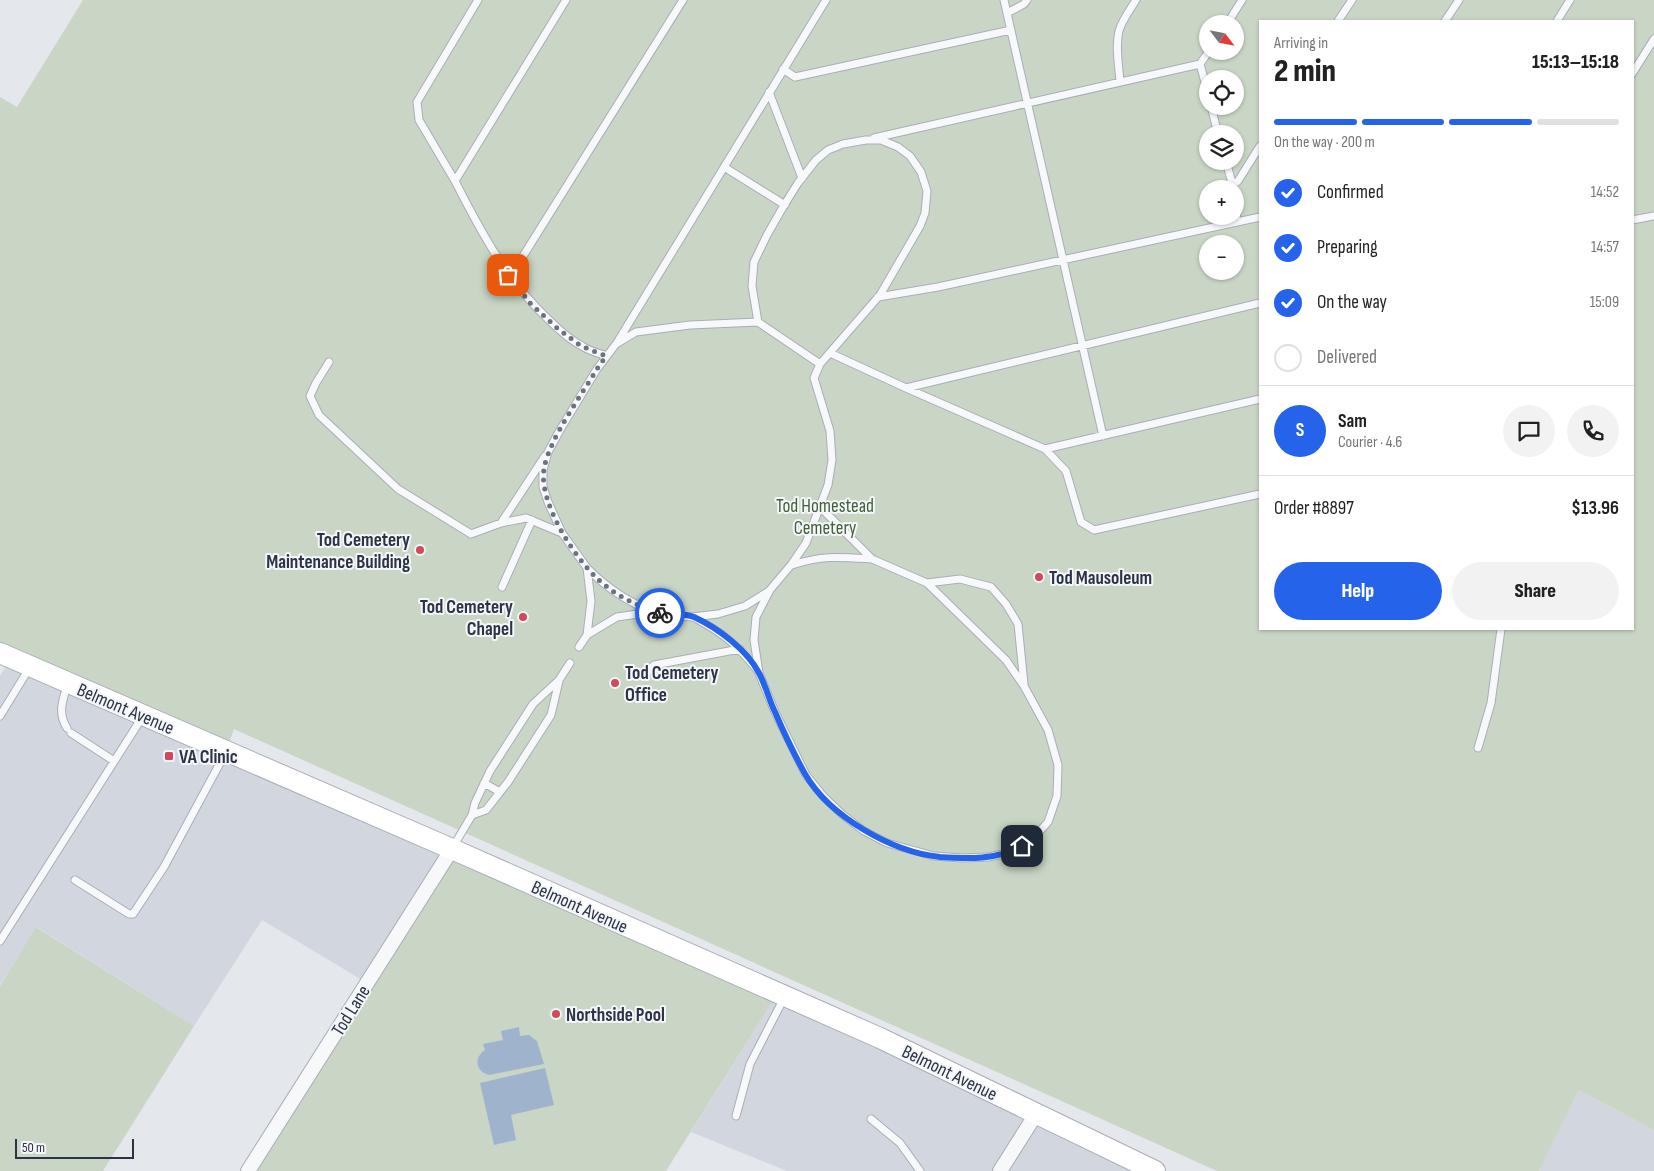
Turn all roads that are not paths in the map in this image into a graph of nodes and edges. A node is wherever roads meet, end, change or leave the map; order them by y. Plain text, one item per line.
1 (478, 0) edge
2 (566, 0) edge
3 (683, 0) edge
4 (826, 0) edge
5 (1004, 0) edge
6 (1027, 0) edge
7 (1136, 0) edge
8 (1242, 0) edge
9 (1352, 0) edge
10 (1458, 0) edge
11 (1570, 0) edge
12 (1007, 13) junction
13 (1233, 15) edge
14 (1339, 20) edge
15 (1446, 20) edge
16 (1558, 20) edge
17 (1011, 30) junction
18 (1654, 39) edge
19 (1203, 60) edge
20 (1200, 64) junction
21 (784, 69) junction
22 (1202, 70) edge
23 (1634, 71) edge
24 (1120, 82) junction
25 (769, 92) junction
26 (1028, 103) junction
27 (866, 140) junction
28 (1259, 148) edge
29 (724, 167) junction
30 (802, 178) junction
31 (1239, 180) edge
32 (455, 181) junction
33 (785, 205) junction
34 (1654, 216) edge
35 (1259, 217) edge
36 (1244, 220) edge
37 (1634, 220) edge
38 (1223, 225) edge
39 (1063, 260) junction
40 (510, 277) junction
41 (878, 296) junction
42 (1259, 303) edge
43 (758, 322) junction
44 (616, 344) junction
45 (1081, 346) junction
46 (830, 353) junction
47 (606, 356) junction
48 (329, 362) dead end
49 (820, 364) junction
50 (906, 388) junction
51 (1259, 399) edge
52 (1103, 436) junction
53 (1045, 449) junction
54 (548, 452) junction
55 (1259, 494) edge
56 (820, 507) junction
57 (532, 520) junction
58 (501, 523) junction
59 (562, 533) junction
60 (872, 559) junction
61 (791, 565) junction
62 (587, 568) junction
63 (927, 583) junction
64 (502, 586) dead end
65 (769, 591) junction
66 (660, 614) junction
67 (692, 616) junction
68 (1501, 630) edge
69 (586, 635) junction
70 (579, 647) dead end
71 (740, 649) junction
72 (0, 653) edge
73 (570, 663) dead end
74 (30, 666) junction
75 (759, 672) junction
76 (644, 675) dead end
77 (560, 680) junction
78 (68, 683) junction
79 (1024, 686) junction
80 (0, 716) edge
81 (143, 716) junction
82 (1478, 748) dead end
83 (226, 752) junction
84 (114, 761) junction
85 (484, 783) junction
86 (500, 792) junction
87 (472, 815) junction
88 (452, 849) junction
89 (75, 880) dead end
90 (0, 941) edge
91 (785, 996) junction
92 (1036, 1114) junction
93 (736, 1116) dead end
94 (871, 1119) dead end
95 (248, 1171) edge
96 (920, 1171) edge
97 (1000, 1171) edge
98 (1155, 1171) edge

1 - 32 lane
2 - 32 lane
3 - 40 lane
4 - 21 lane
5 - 12 lane
6 - 12 lane
7 - 24 lane
8 - 13 lane
9 - 14 lane
10 - 15 lane
11 - 16 lane
12 - 17 lane
17 - 21 lane
17 - 26 lane
18 - 23 lane
19 - 20 lane
20 - 22 lane
20 - 24 lane
21 - 25 lane
24 - 26 lane
25 - 29 lane
25 - 30 lane
26 - 27 lane
26 - 39 lane
27 - 30 lane
27 - 41 lane
28 - 31 lane
29 - 33 lane
29 - 44 lane
30 - 33 lane
32 - 40 lane
33 - 43 lane
34 - 37 lane
35 - 36 lane
38 - 39 lane
39 - 41 lane
39 - 45 lane
40 - 47 lane
41 - 46 lane
42 - 45 lane
43 - 44 lane
43 - 49 lane
44 - 47 lane
45 - 50 lane
45 - 52 lane
46 - 49 lane
46 - 50 lane
47 - 54 lane
48 - 58 lane
49 - 56 lane
50 - 53 lane
51 - 52 lane
52 - 53 lane
53 - 55 lane
54 - 58 lane
54 - 59 lane
56 - 60 lane
56 - 61 lane
57 - 58 lane
57 - 59 lane
57 - 64 lane
59 - 62 lane
60 - 61 lane
60 - 63 lane
61 - 65 lane
62 - 66 lane
62 - 69 lane
63 - 79 lane
63 - 79 lane
65 - 67 lane
65 - 75 lane
66 - 67 lane
66 - 69 lane
67 - 71 lane
68 - 82 lane
69 - 70 lane
71 - 75 lane
71 - 76 lane
72 - 74 main road, Belmont Avenue
73 - 77 lane
74 - 78 main road, Belmont Avenue
74 - 80 lane
75 - 79 lane
77 - 85 lane
77 - 86 lane
78 - 81 main road, Belmont Avenue
78 - 84 lane
81 - 83 main road, Belmont Avenue
81 - 84 lane
83 - 88 main road, Belmont Avenue
83 - 89 lane
84 - 90 lane
85 - 86 lane
85 - 87 lane
86 - 87 lane
87 - 88 lane
88 - 91 main road, Belmont Avenue
88 - 95 street, Tod Lane
91 - 92 main road, Belmont Avenue
91 - 93 lane
92 - 97 street
92 - 98 main road, Belmont Avenue
94 - 96 lane

